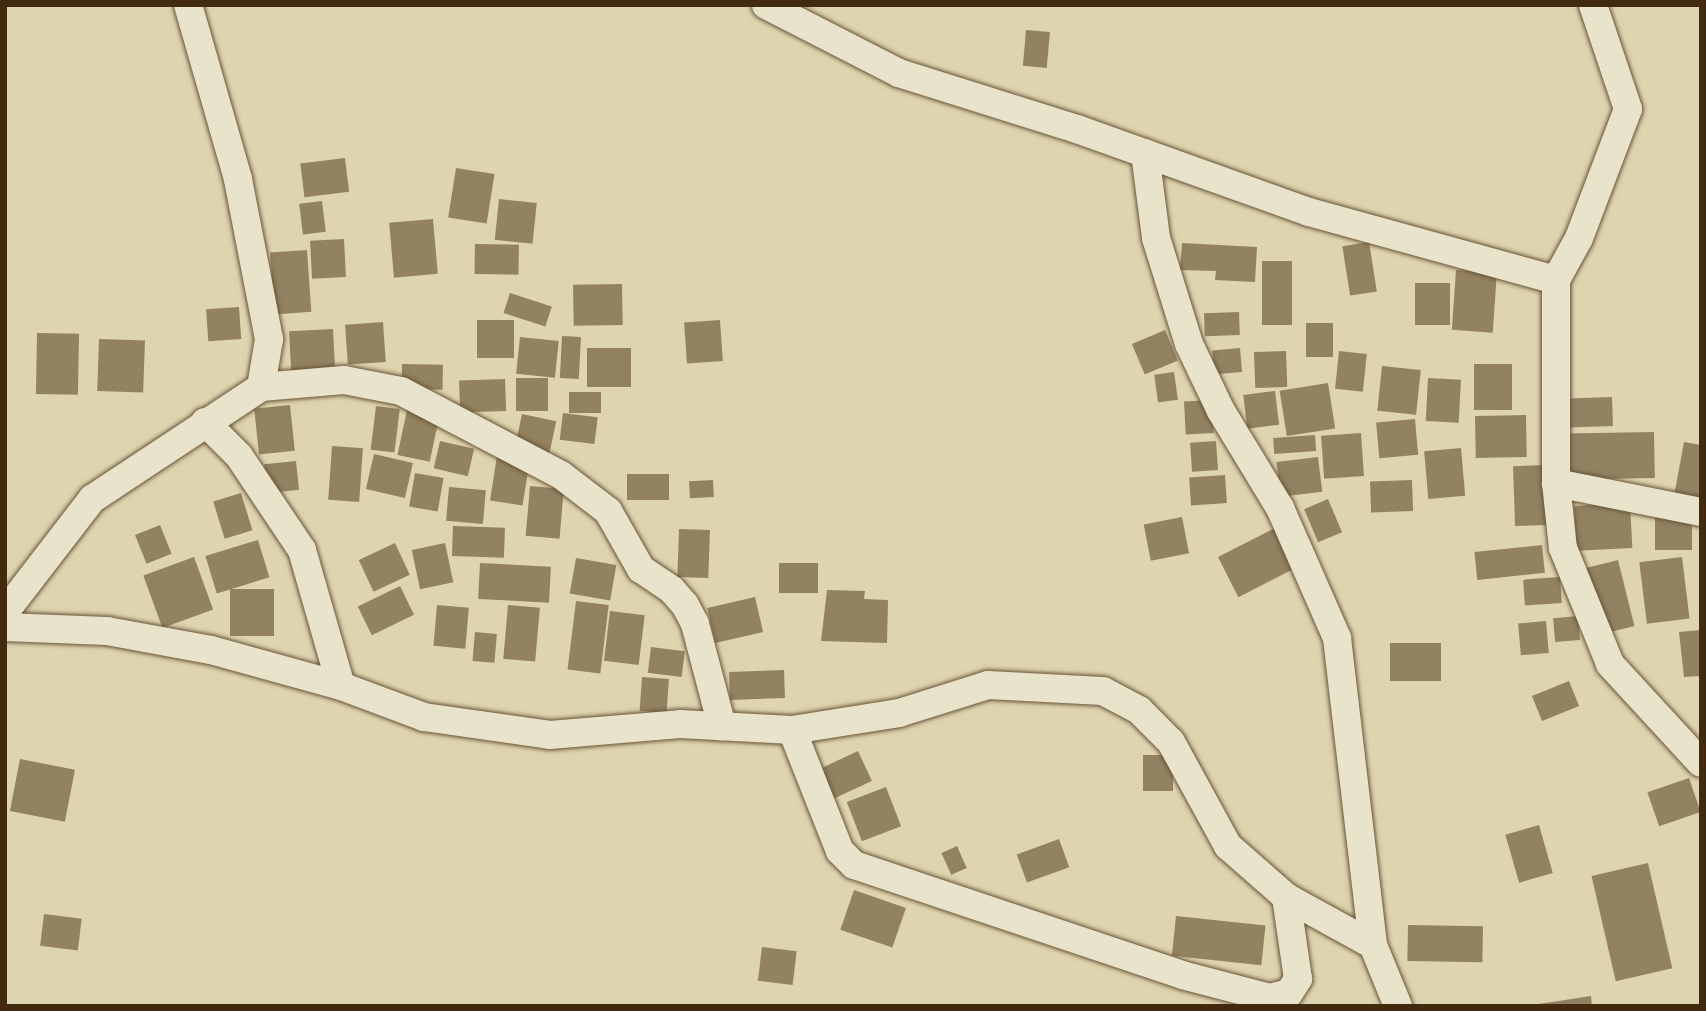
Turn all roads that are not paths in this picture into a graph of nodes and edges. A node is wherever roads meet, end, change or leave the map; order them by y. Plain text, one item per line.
1 (188, 5) edge
2 (766, 5) edge
3 (1593, 5) edge
4 (1145, 153) junction
5 (1556, 280) junction
6 (261, 387) junction
7 (205, 422) junction
8 (1556, 483) junction
9 (1701, 512) edge
10 (5, 612) edge
11 (5, 627) edge
12 (341, 686) junction
13 (722, 726) junction
14 (792, 730) junction
15 (1701, 763) edge
16 (1286, 897) junction
17 (1373, 945) junction
18 (1398, 1006) edge

1 - 6 street
2 - 4 street
3 - 5 street
4 - 5 street
4 - 17 street
5 - 8 street
6 - 7 street
6 - 13 street
7 - 10 street
7 - 12 street
8 - 9 street
8 - 15 street
11 - 12 street
12 - 13 street
13 - 14 street
14 - 16 street
14 - 16 street
16 - 17 street
17 - 18 street

